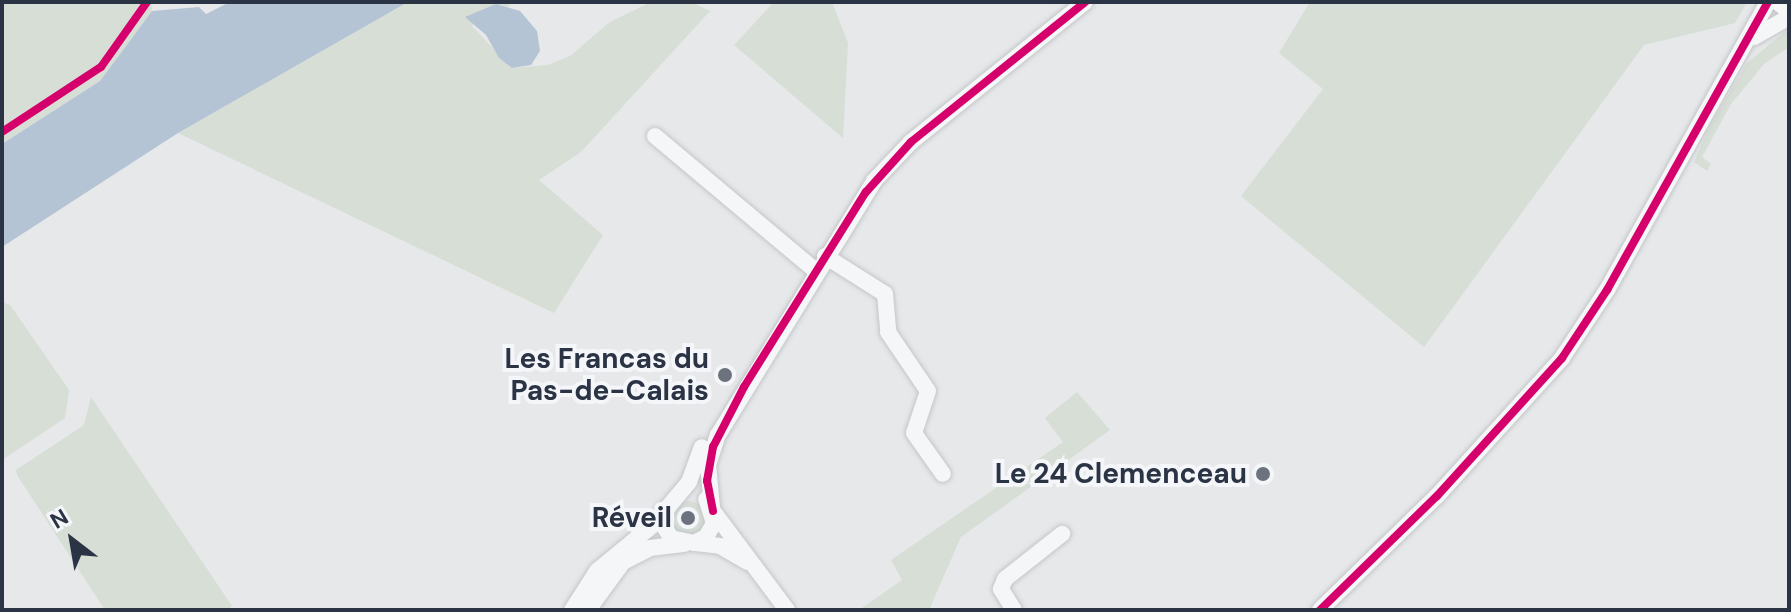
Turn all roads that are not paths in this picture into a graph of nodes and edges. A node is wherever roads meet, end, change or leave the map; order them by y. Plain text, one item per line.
1 (1085, 2) edge
2 (1768, 2) edge
3 (1782, 2) edge
4 (1789, 7) edge
5 (1789, 17) edge
6 (1749, 40) junction
7 (655, 136) dead end
8 (825, 256) junction
9 (816, 271) junction
10 (744, 387) junction
11 (943, 474) dead end
12 (675, 496) junction
13 (712, 509) junction
14 (663, 511) junction
15 (1062, 534) dead end
16 (690, 544) junction
17 (750, 563) junction
18 (572, 610) edge
19 (588, 610) edge
20 (787, 610) edge
21 (1014, 610) edge
22 (1320, 610) edge

1 - 8 street
2 - 6 street
3 - 4 main road
5 - 6 street
6 - 22 street
7 - 9 street
8 - 9 street
8 - 11 street
9 - 10 street
10 - 12 street
10 - 13 street
12 - 13 street
12 - 14 street
13 - 16 street
13 - 17 street
14 - 16 street
14 - 18 street
15 - 21 street
16 - 17 street
16 - 19 street
17 - 20 street

